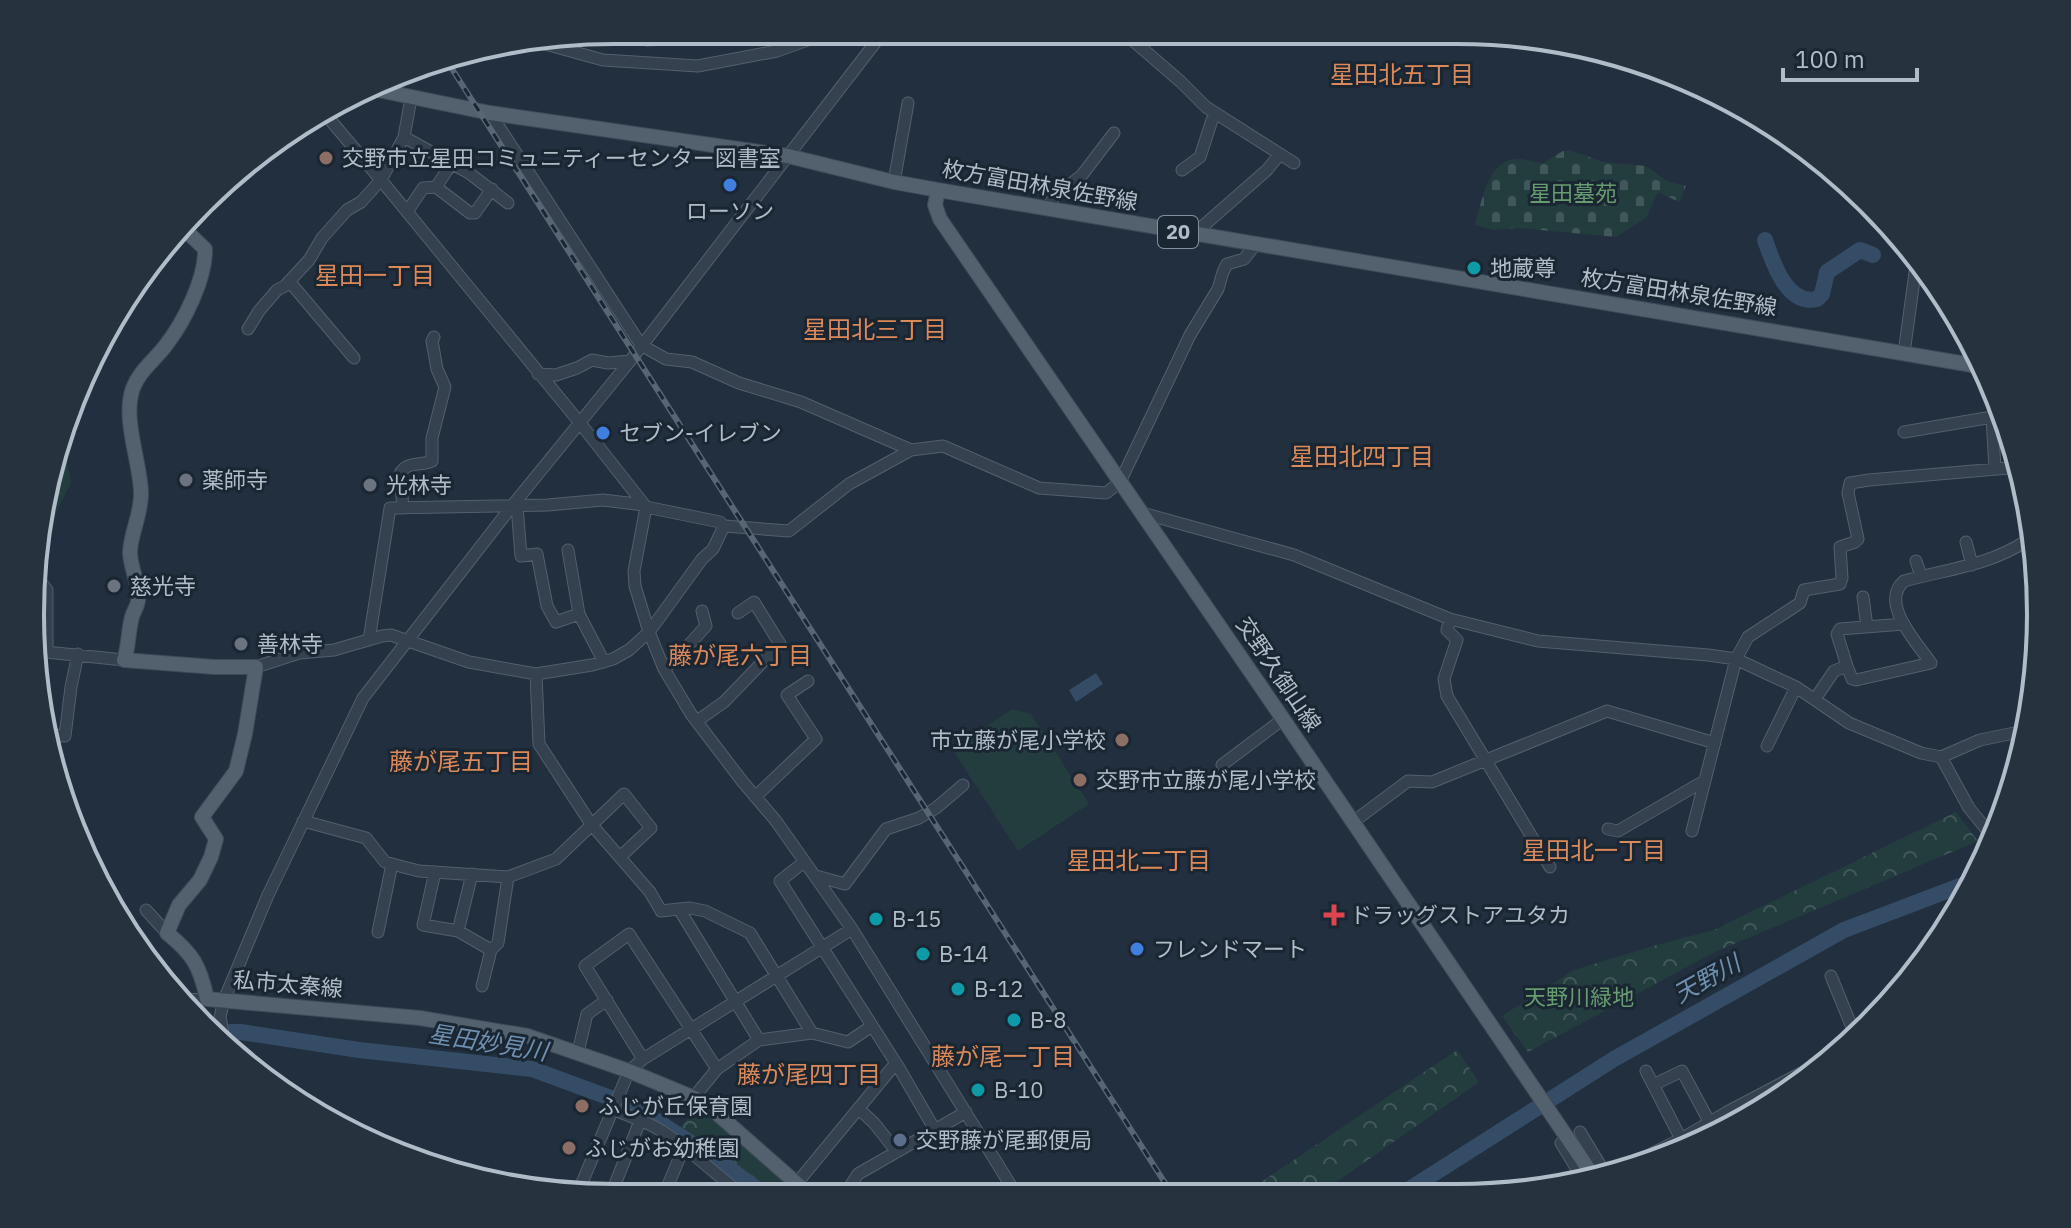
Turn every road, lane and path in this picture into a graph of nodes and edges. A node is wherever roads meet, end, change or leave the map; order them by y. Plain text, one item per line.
1 (797, 44) edge
2 (874, 44) edge
3 (1137, 44) edge
4 (557, 47) edge
5 (385, 92) edge
6 (411, 98) junction
7 (908, 103) dead end
8 (490, 113) junction
9 (1217, 114) junction
10 (330, 120) edge
11 (1114, 133) dead end
12 (404, 137) junction
13 (1280, 154) junction
14 (788, 156) junction
15 (452, 163) junction
16 (1294, 163) dead end
17 (1182, 170) dead end
18 (381, 180) junction
19 (894, 182) junction
20 (436, 187) junction
21 (492, 189) junction
22 (938, 190) junction
23 (508, 203) dead end
24 (1047, 209) junction
25 (407, 212) junction
26 (189, 234) edge
27 (1194, 234) junction
28 (1255, 245) junction
29 (1915, 275) edge
30 (289, 281) junction
31 (248, 329) dead end
32 (500, 334) dead end
33 (434, 337) dead end
34 (641, 345) junction
35 (1904, 353) junction
36 (354, 358) dead end
37 (630, 361) junction
38 (1969, 364) edge
39 (539, 374) junction
40 (1992, 417) edge
41 (580, 423) junction
42 (1997, 431) edge
43 (1904, 432) dead end
44 (911, 450) junction
45 (2008, 468) edge
46 (1995, 469) junction
47 (1120, 482) junction
48 (514, 506) junction
49 (645, 506) junction
50 (403, 508) junction
51 (1142, 513) junction
52 (724, 526) junction
53 (1966, 542) dead end
54 (2022, 545) edge
55 (568, 550) dead end
56 (1916, 561) dead end
57 (1978, 563) junction
58 (1988, 575) dead end
59 (1921, 576) junction
60 (45, 587) edge
61 (1863, 597) dead end
62 (702, 611) dead end
63 (738, 613) dead end
64 (579, 614) junction
65 (1450, 619) junction
66 (44, 623) edge
67 (1904, 624) junction
68 (1867, 627) junction
69 (649, 632) junction
70 (369, 640) junction
71 (407, 641) junction
72 (45, 651) edge
73 (78, 654) junction
74 (1736, 659) junction
75 (124, 660) junction
76 (604, 662) junction
77 (1847, 666) junction
78 (256, 667) junction
79 (664, 669) junction
80 (536, 674) junction
81 (808, 681) dead end
82 (1796, 687) junction
83 (1815, 699) junction
84 (1283, 719) junction
85 (697, 721) junction
86 (2014, 733) edge
87 (57, 735) edge
88 (1715, 743) junction
89 (1767, 746) dead end
90 (1941, 757) junction
91 (1487, 760) junction
92 (1222, 765) dead end
93 (1704, 781) junction
94 (963, 785) dead end
95 (755, 797) junction
96 (303, 821) junction
97 (1353, 822) junction
98 (591, 824) junction
99 (1985, 828) edge
100 (1608, 829) dead end
101 (1692, 831) dead end
102 (620, 857) junction
103 (804, 862) junction
104 (392, 864) junction
105 (1550, 867) dead end
106 (435, 872) junction
107 (472, 874) junction
108 (816, 876) junction
109 (508, 877) junction
110 (679, 909) junction
111 (146, 910) dead end
112 (852, 929) junction
113 (458, 931) junction
114 (378, 932) dead end
115 (167, 933) junction
116 (821, 947) junction
117 (491, 950) junction
118 (775, 975) junction
119 (1831, 976) dead end
120 (482, 986) dead end
121 (207, 999) junction
122 (194, 1000) edge
123 (224, 1000) junction
124 (607, 1000) junction
125 (735, 1001) junction
126 (1851, 1025) edge
127 (872, 1026) junction
128 (222, 1027) edge
129 (691, 1030) junction
130 (812, 1033) junction
131 (759, 1040) junction
132 (578, 1052) junction
133 (643, 1059) junction
134 (896, 1063) junction
135 (717, 1069) junction
136 (629, 1071) junction
137 (1646, 1071) dead end
138 (1653, 1085) junction
139 (1766, 1093) edge
140 (694, 1097) junction
141 (1752, 1099) joint
142 (613, 1109) junction
143 (859, 1109) junction
144 (966, 1112) junction
145 (640, 1121) junction
146 (1714, 1122) edge
147 (1705, 1127) edge
148 (935, 1130) junction
149 (1580, 1132) dead end
150 (1681, 1139) edge
151 (1561, 1143) dead end
152 (684, 1147) junction
153 (897, 1152) junction
154 (1595, 1167) edge
155 (1598, 1167) edge
156 (1578, 1171) edge
157 (723, 1181) junction
158 (582, 1183) edge
159 (797, 1183) joint
160 (615, 1184) edge
161 (668, 1184) edge
162 (722, 1184) edge
163 (727, 1184) edge
164 (851, 1184) edge
165 (1010, 1184) edge

1 - 4 street
2 - 14 street
3 - 9 street
5 - 6 main road, 枚方富田林泉佐野線 / 20
6 - 8 main road, 枚方富田林泉佐野線 / 20
6 - 12 street
7 - 19 street
8 - 14 main road, 枚方富田林泉佐野線 / 20
8 - 34 street
9 - 13 street
9 - 17 street
10 - 18 street
11 - 24 street
12 - 15 street
12 - 18 street
13 - 16 street
13 - 27 street
14 - 19 main road, 枚方富田林泉佐野線 / 20
14 - 34 street
15 - 20 street
15 - 21 street
18 - 25 street
18 - 30 street
19 - 22 main road, 枚方富田林泉佐野線 / 20
20 - 21 street
20 - 25 street
21 - 23 street
22 - 24 main road, 枚方富田林泉佐野線 / 20
22 - 47 main road, 交野久御山線
24 - 27 main road, 枚方富田林泉佐野線 / 20
25 - 39 street
26 - 75 main road
27 - 28 main road, 枚方富田林泉佐野線 / 20
28 - 35 main road, 枚方富田林泉佐野線 / 20
28 - 47 street
29 - 35 street
30 - 31 street
30 - 36 street
32 - 39 street
33 - 50 street
34 - 37 street
34 - 44 street
35 - 38 main road, 枚方富田林泉佐野線 / 20
37 - 39 street
37 - 41 street
39 - 41 street
40 - 43 street
41 - 48 street
41 - 49 street
42 - 46 street
44 - 47 street
44 - 52 street
45 - 46 street
46 - 74 street
47 - 51 main road, 交野久御山線
48 - 49 street
48 - 50 street
48 - 64 street
48 - 71 street
49 - 52 street
49 - 69 street
50 - 70 street
51 - 65 street
51 - 84 main road, 交野久御山線
52 - 69 street
53 - 57 street
54 - 57 street
55 - 64 street
56 - 59 street
57 - 58 street
57 - 59 street
59 - 67 street
60 - 66 street
61 - 68 street
62 - 79 street
63 - 85 street
64 - 76 street
65 - 74 street
65 - 91 street
67 - 68 street
67 - 77 street
68 - 77 street
69 - 76 street
69 - 79 street
70 - 71 street
70 - 78 street
71 - 80 street
71 - 96 street
72 - 73 street
73 - 75 street
73 - 87 street
74 - 82 street
74 - 88 street
75 - 78 main road
76 - 80 street
77 - 83 street
78 - 115 main road
79 - 85 street
80 - 98 street
81 - 95 street
82 - 83 street
82 - 89 street
83 - 90 street
84 - 92 street
84 - 97 main road, 交野久御山線
85 - 95 street
86 - 90 street
88 - 91 street
88 - 93 street
90 - 99 street
91 - 97 street
91 - 105 street
93 - 100 street
93 - 101 street
94 - 108 street
95 - 103 street
96 - 104 street
96 - 123 street
97 - 154 main road, 交野久御山線
98 - 102 street
98 - 102 street
98 - 109 street
102 - 110 street
103 - 108 street
103 - 116 street
104 - 106 street
104 - 114 street
106 - 107 street
106 - 113 street
107 - 109 street
107 - 113 street
108 - 112 street
109 - 117 street
110 - 118 street
110 - 125 street
111 - 115 street
112 - 116 street
112 - 144 street
113 - 117 street
115 - 121 main road, 私市太秦線
116 - 118 street
116 - 127 street
117 - 120 street
118 - 125 street
118 - 130 street
119 - 126 street
121 - 122 street
121 - 123 main road, 私市太秦線
123 - 128 street
123 - 132 main road, 私市太秦線
124 - 129 street
124 - 132 street
124 - 133 street
125 - 129 street
125 - 131 street
127 - 130 street
127 - 134 street
129 - 133 street
129 - 135 street
130 - 131 street
131 - 135 street
132 - 136 main road, 私市太秦線
133 - 136 street
134 - 143 street
134 - 148 street
135 - 140 street
136 - 140 main road, 私市太秦線
136 - 142 street
137 - 138 street
138 - 147 street
138 - 150 street
139 - 141 street
140 - 159 main road, 私市太秦線
141 - 146 street
142 - 145 street
142 - 158 street
143 - 153 street
143 - 159 street
144 - 148 street
144 - 165 street
145 - 152 street
145 - 160 street
148 - 153 street
149 - 155 street
151 - 156 street
152 - 157 street
152 - 161 street
153 - 164 street
157 - 162 street
157 - 163 street

